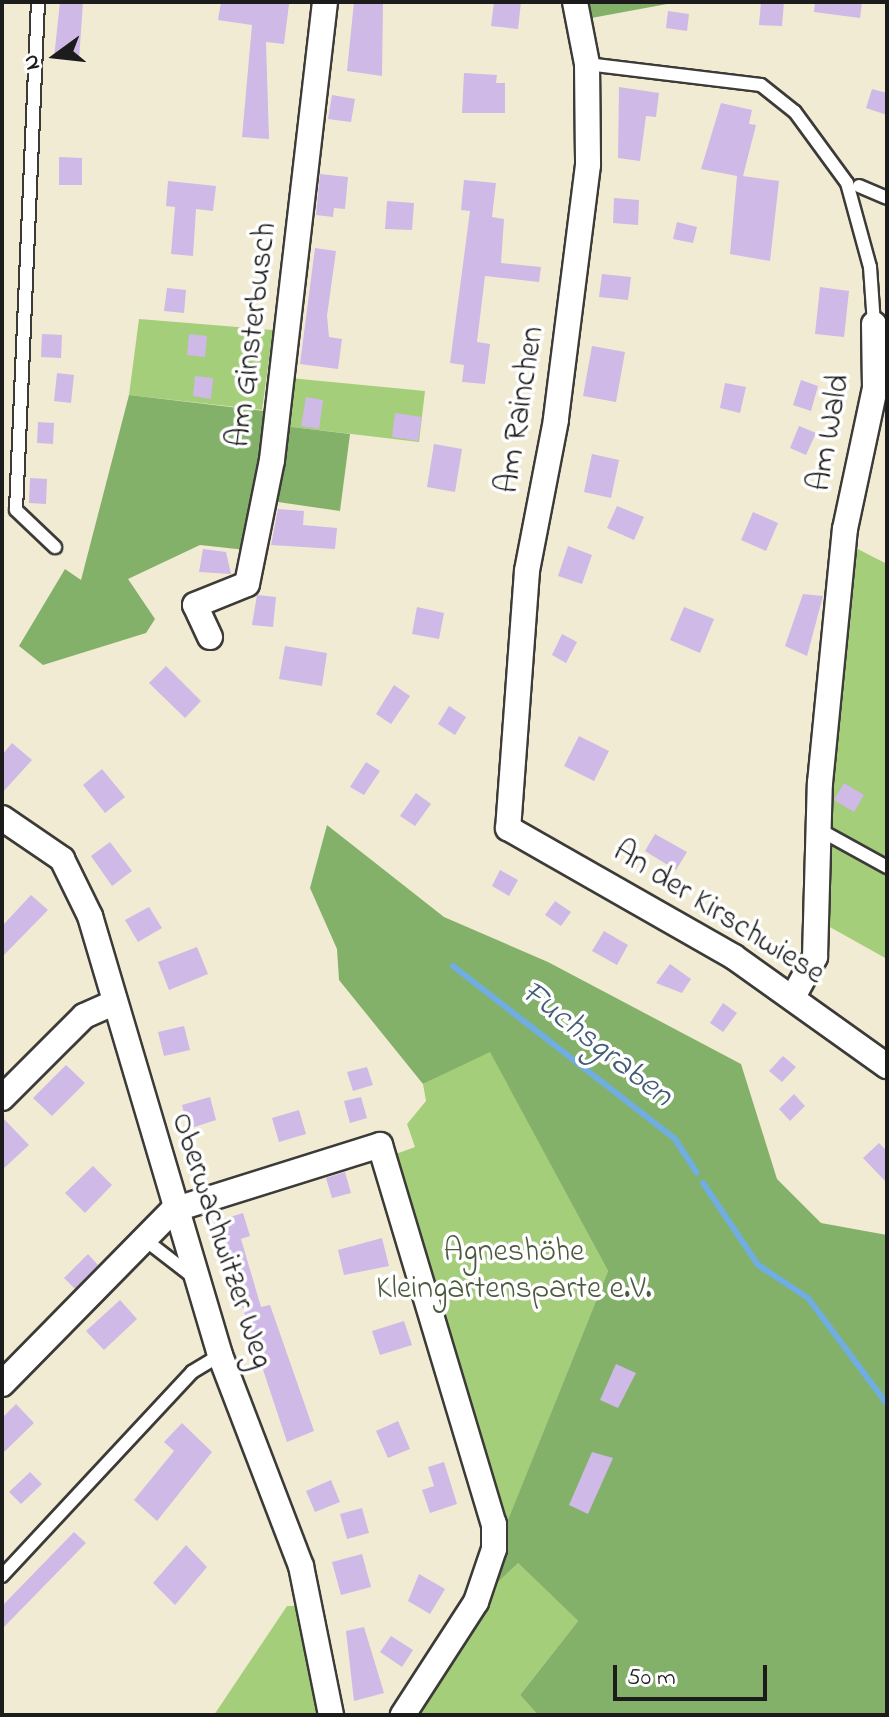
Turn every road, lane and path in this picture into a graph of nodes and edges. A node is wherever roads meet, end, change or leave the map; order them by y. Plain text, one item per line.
1 (38, 2) edge
2 (325, 2) edge
3 (575, 2) edge
4 (587, 64) junction
5 (859, 186) dead end
6 (887, 198) edge
7 (881, 327) edge
8 (55, 547) dead end
9 (210, 637) dead end
10 (2, 818) edge
11 (508, 828) joint
12 (818, 829) junction
13 (887, 867) edge
14 (793, 997) junction
15 (115, 1002) junction
16 (887, 1066) edge
17 (2, 1098) edge
18 (173, 1210) junction
19 (144, 1239) junction
20 (196, 1279) junction
21 (220, 1355) junction
22 (2, 1384) edge
23 (2, 1576) edge
24 (331, 1715) edge
25 (403, 1715) edge

1 - 8 lane
2 - 9 street, Am Ginsterbusch
3 - 4 street, Am Rainchen
4 - 7 lane, Am Wald
4 - 11 street, Am Rainchen
5 - 6 lane
7 - 12 street, Am Wald
10 - 15 street, Oberwachwitzer Weg
11 - 14 street, An der Kirschwiese
12 - 13 lane
12 - 14 street, Am Wald
14 - 16 street, An der Kirschwiese
15 - 17 street
15 - 18 street, Oberwachwitzer Weg
18 - 19 street
18 - 20 street, Oberwachwitzer Weg
18 - 25 street
19 - 20 lane
19 - 22 street
20 - 21 street, Oberwachwitzer Weg
21 - 23 lane
21 - 24 street, Oberwachwitzer Weg

